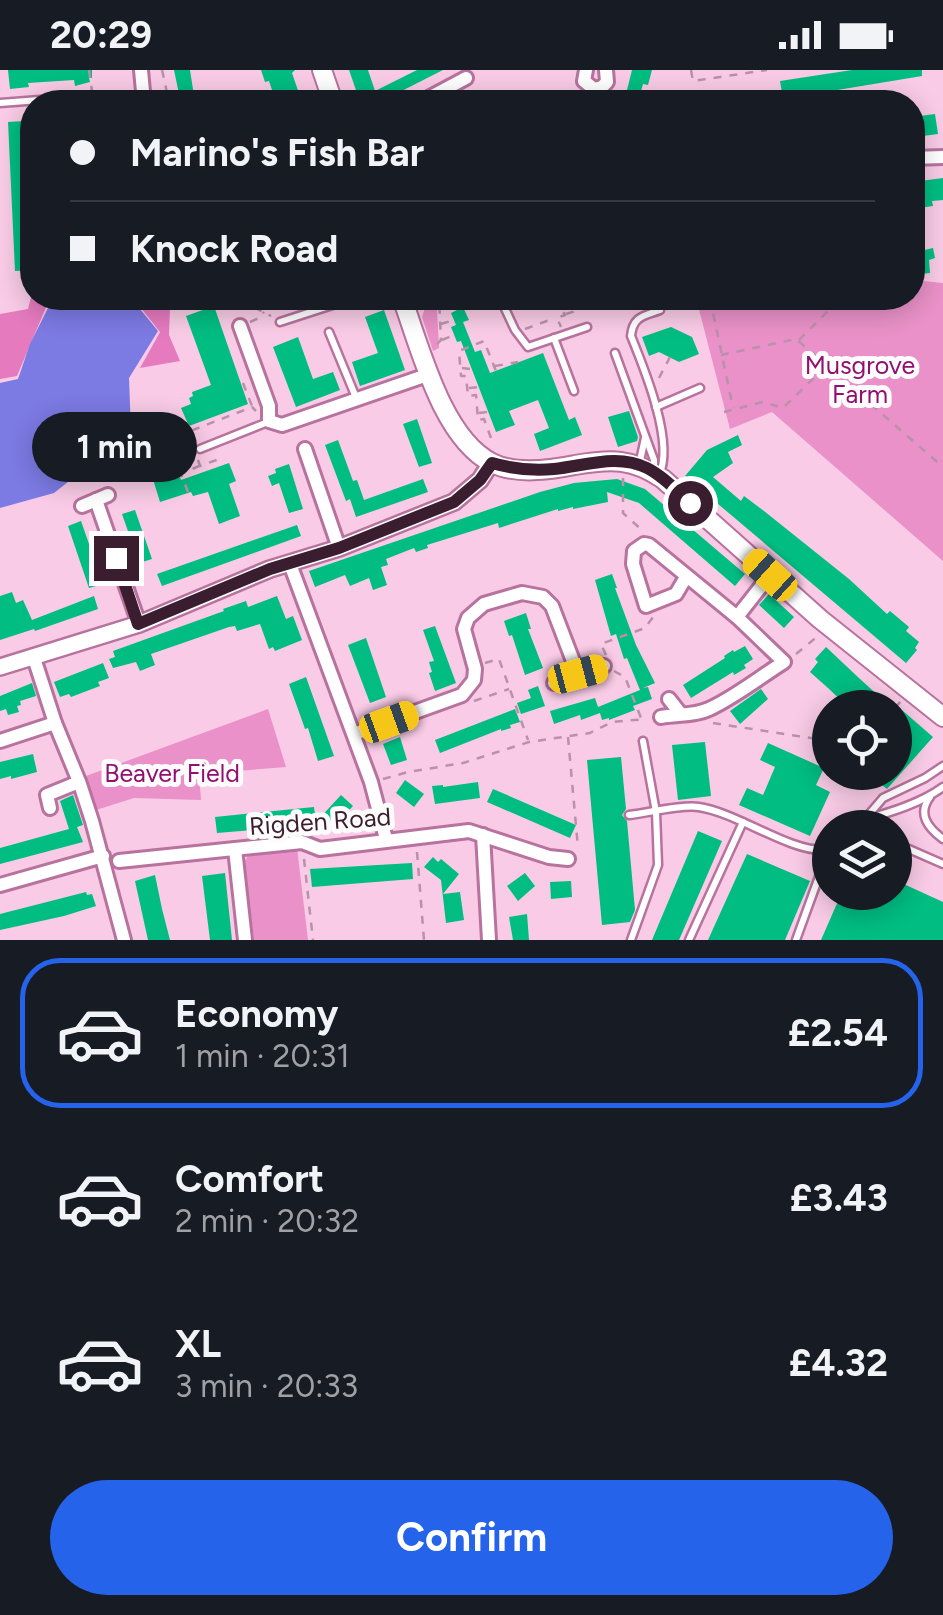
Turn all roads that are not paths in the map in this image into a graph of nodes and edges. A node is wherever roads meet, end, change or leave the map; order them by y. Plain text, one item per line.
1 (466, 78) dead end
2 (444, 90) edge
3 (317, 310) edge
4 (411, 310) edge
5 (506, 310) edge
6 (660, 310) dead end
7 (280, 322) road end
8 (240, 326) road end
9 (587, 327) dead end
10 (329, 332) dead end
11 (554, 338) junction
12 (615, 353) dead end
13 (430, 374) junction
14 (700, 388) dead end
15 (574, 391) dead end
16 (358, 400) junction
17 (656, 406) junction
18 (269, 422) junction
19 (645, 437) junction
20 (305, 448) dead end
21 (197, 449) road end
22 (492, 463) junction
23 (643, 469) junction
24 (82, 506) dead end
25 (339, 548) junction
26 (290, 564) junction
27 (770, 575) junction
28 (686, 576) junction
29 (737, 618) junction
30 (138, 624) junction
31 (34, 658) junction
32 (604, 666) dead end
33 (0, 667) edge
34 (578, 674) junction
35 (554, 683) dead end
36 (669, 699) dead end
37 (680, 713) junction
38 (662, 717) road end
39 (942, 719) edge
40 (55, 724) junction
41 (354, 734) junction
42 (0, 741) edge
43 (643, 741) dead end
44 (943, 766) edge
45 (82, 782) junction
46 (943, 787) edge
47 (930, 796) junction
48 (50, 808) dead end
49 (873, 810) edge
50 (897, 810) edge
51 (656, 812) junction
52 (629, 815) dead end
53 (743, 822) junction
54 (483, 835) junction
55 (386, 839) junction
56 (943, 839) edge
57 (235, 849) junction
58 (912, 850) edge
59 (812, 851) edge
60 (103, 856) junction
61 (568, 859) road end
62 (943, 864) edge
63 (128, 865) dead end
64 (0, 884) edge
65 (812, 895) edge
66 (124, 940) edge
67 (245, 940) edge
68 (489, 940) edge
69 (631, 940) edge
70 (689, 940) edge
71 (796, 940) edge

1 - 2 street
3 - 7 lane
4 - 13 main road
5 - 11 lane
6 - 17 lane
8 - 18 street
9 - 11 lane
10 - 16 lane
11 - 15 lane
12 - 19 lane
13 - 16 street
13 - 22 main road
14 - 17 lane
16 - 18 street
17 - 23 lane
18 - 21 lane
19 - 23 lane
19 - 23 lane
20 - 25 street
22 - 23 main road
22 - 25 street
23 - 27 main road
24 - 30 street
25 - 26 street
26 - 30 street
26 - 41 street
27 - 29 street
27 - 39 main road
28 - 28 street
28 - 29 street
29 - 37 street
30 - 31 street
31 - 33 street
31 - 40 street
32 - 34 street
34 - 35 street
34 - 41 street
36 - 37 street
37 - 38 street
40 - 42 street
40 - 45 street
41 - 55 street
43 - 51 lane
44 - 49 lane
45 - 48 street
45 - 60 street
46 - 47 lane
47 - 50 lane
47 - 56 lane
51 - 52 lane
51 - 53 lane
51 - 69 lane
53 - 59 lane
53 - 70 lane
54 - 55 street, Rigden Road
54 - 61 street, Rigden Road
54 - 68 street
55 - 57 street, Rigden Road
57 - 63 street, Rigden Road
57 - 67 street
58 - 62 lane
60 - 64 street
60 - 66 street
65 - 71 lane

